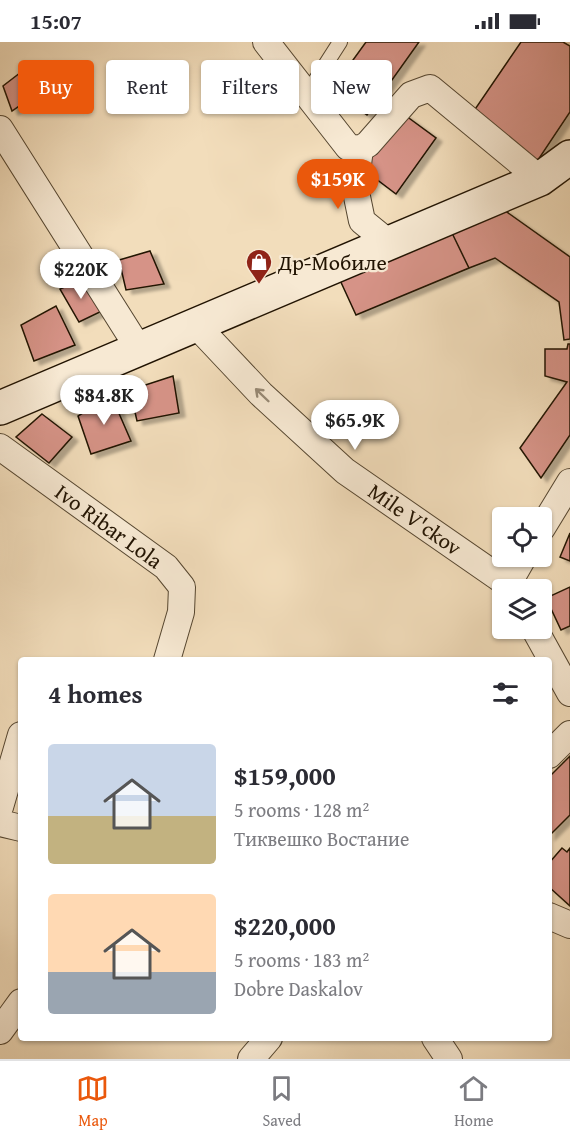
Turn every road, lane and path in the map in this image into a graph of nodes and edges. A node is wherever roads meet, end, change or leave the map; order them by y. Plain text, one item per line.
1 (266, 42) edge
2 (340, 42) edge
3 (308, 92) junction
4 (0, 129) edge
5 (360, 149) junction
6 (570, 157) edge
7 (540, 179) junction
8 (389, 243) junction
9 (196, 325) junction
10 (139, 349) junction
11 (0, 408) edge
12 (0, 447) edge
13 (570, 482) edge
14 (552, 512) edge
15 (499, 579) edge
16 (540, 639) edge
17 (168, 657) edge
18 (550, 657) edge
19 (552, 660) edge
20 (570, 693) edge
21 (570, 734) edge
22 (18, 745) edge
23 (552, 752) edge
24 (0, 807) edge
25 (0, 823) edge
26 (18, 827) edge
27 (552, 917) edge
28 (570, 925) edge
29 (18, 1006) edge
30 (0, 1031) edge
31 (266, 1041) edge
32 (437, 1041) edge
33 (251, 1059) edge
34 (449, 1059) edge

1 - 3 street
2 - 3 lane
3 - 5 street
4 - 10 street
5 - 7 street
5 - 8 street
6 - 7 main road
7 - 8 main road
8 - 9 main road
9 - 10 main road
15 -> 9 street, Mile V'ckov
10 - 11 main road
12 - 17 street, Ivo Ribar Lola
13 - 14 street
16 - 18 street
19 - 20 street
21 - 23 street
22 - 24 street
25 - 26 street
27 - 28 street
29 - 30 street
31 - 33 street
32 - 34 street

